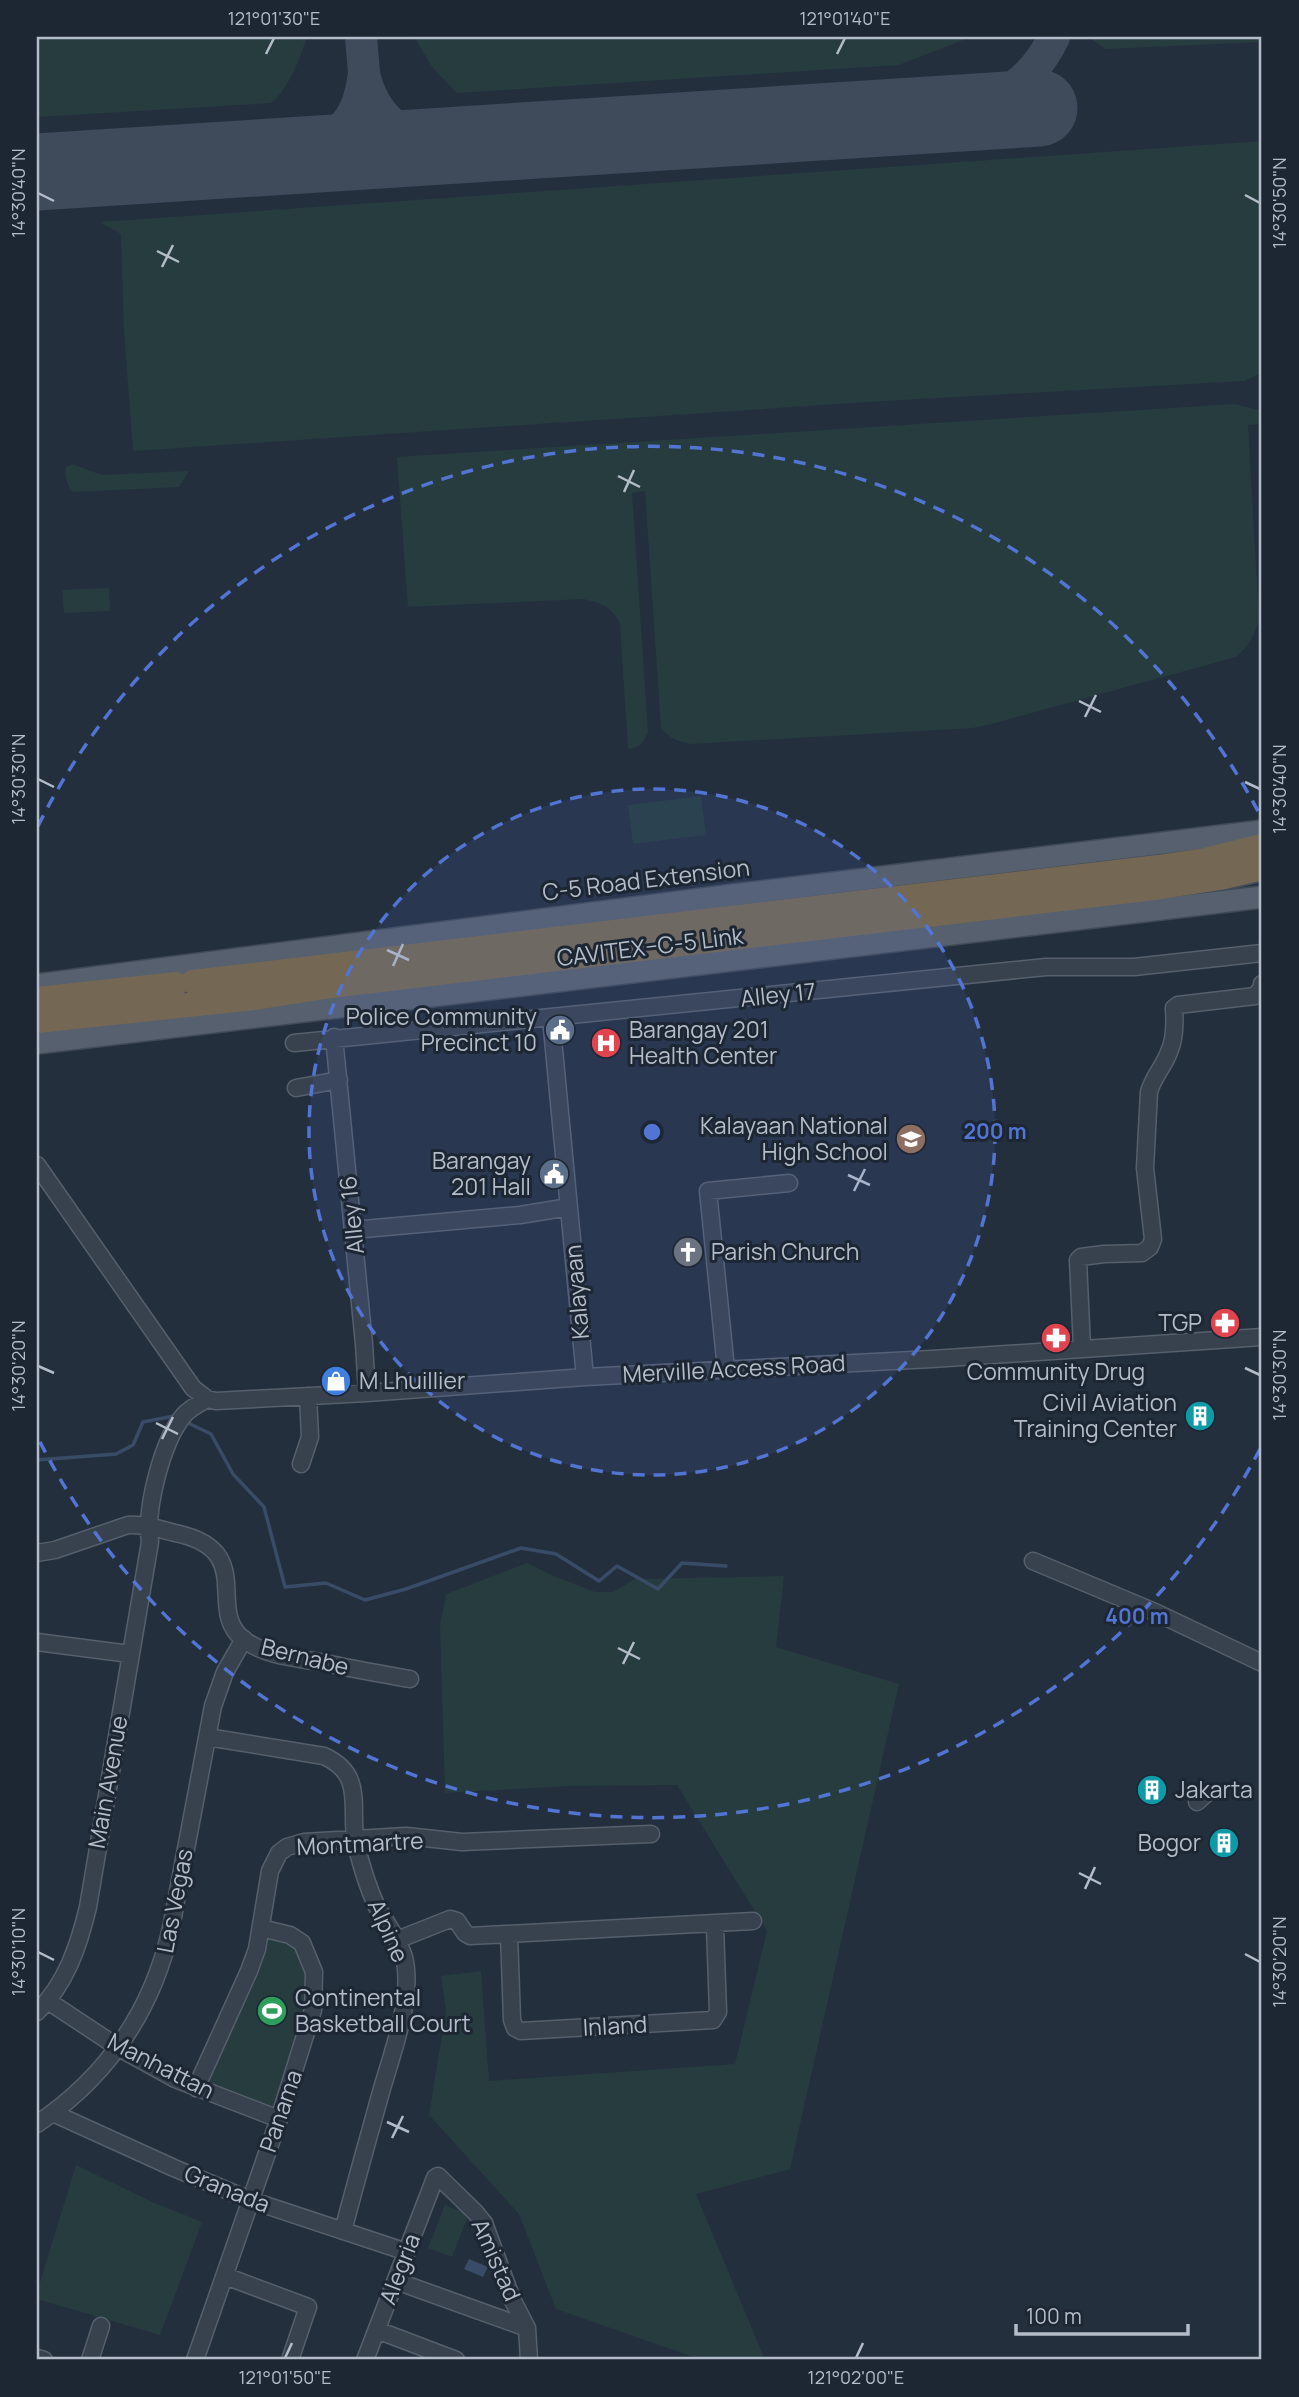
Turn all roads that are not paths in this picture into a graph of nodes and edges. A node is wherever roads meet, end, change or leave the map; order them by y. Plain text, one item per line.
1 (1261, 836) edge
2 (1262, 868) edge
3 (1259, 897) edge
4 (971, 899) junction
5 (1261, 953) edge
6 (1262, 970) edge
7 (1262, 984) edge
8 (37, 985) edge
9 (37, 999) edge
10 (551, 1018) junction
11 (37, 1020) edge
12 (334, 1037) junction
13 (37, 1043) edge
14 (294, 1043) dead end
15 (339, 1080) junction
16 (296, 1088) dead end
17 (37, 1165) edge
18 (789, 1183) dead end
19 (569, 1207) junction
20 (353, 1230) junction
21 (1262, 1337) edge
22 (1082, 1348) junction
23 (726, 1369) junction
24 (585, 1377) junction
25 (367, 1393) junction
26 (309, 1396) junction
27 (207, 1399) junction
28 (301, 1464) dead end
29 (151, 1532) junction
30 (37, 1553) edge
31 (1032, 1561) dead end
32 (244, 1639) junction
33 (37, 1642) edge
34 (130, 1654) junction
35 (1262, 1662) edge
36 (410, 1679) dead end
37 (207, 1737) junction
38 (651, 1834) dead end
39 (356, 1840) junction
40 (753, 1922) dead end
41 (715, 1925) junction
42 (261, 1928) junction
43 (509, 1934) junction
44 (397, 1940) junction
45 (42, 2006) edge
46 (118, 2048) junction
47 (196, 2088) junction
48 (53, 2113) junction
49 (279, 2119) junction
50 (37, 2124) edge
51 (435, 2178) joint
52 (250, 2200) junction
53 (343, 2231) junction
54 (407, 2252) junction
55 (225, 2276) junction
56 (396, 2281) junction
57 (101, 2326) dead end
58 (527, 2328) junction
59 (377, 2330) junction
60 (37, 2358) edge
61 (44, 2360) edge
62 (90, 2360) edge
63 (195, 2360) edge
64 (290, 2360) edge
65 (365, 2360) edge
66 (456, 2360) edge
67 (529, 2360) edge

1 - 4 highway, CAVITEX–C-5 Link
1 - 8 main road, C-5 Road Extension
2 - 4 highway, CAVITEX–C-5 Link
3 - 13 main road
4 - 9 highway, CAVITEX–C-5 Link
4 - 11 highway, CAVITEX–C-5 Link
5 - 6 street
5 - 10 street, Alley 17
7 - 22 street
10 - 12 street, Alley 17
10 - 19 street, Kalayaan
12 - 14 street, Alley 17
12 - 15 street, Alley 16
15 - 16 street
15 - 20 street, Alley 16
17 - 27 street
18 - 23 street
19 - 20 street
19 - 24 street, Kalayaan
20 - 25 street, Alley 16
21 - 22 street, Merville Access Road
22 - 23 street, Merville Access Road
23 - 24 street, Merville Access Road
24 - 25 street, Merville Access Road
25 - 26 street, Merville Access Road
26 - 27 street, Merville Access Road
26 - 28 street
27 - 29 street, Main Avenue
29 - 30 street, Bernabe
29 - 32 street, Bernabe
29 - 34 street, Main Avenue
31 - 35 street
32 - 36 street, Bernabe
32 - 37 street, Las Vegas
33 - 34 street
34 - 45 street, Main Avenue
37 - 39 street, Alpine
37 - 46 street, Las Vegas
38 - 39 street, Montmartre
39 - 42 street, Montmartre
39 - 44 street, Alpine
40 - 41 street
41 - 43 street
41 - 43 street, Inland
42 - 47 street, Montmartre
42 - 49 street, Panama
43 - 44 street
44 - 53 street, Alpine
45 - 46 street, Manhattan
46 - 47 street, Manhattan
46 - 48 street, Las Vegas
47 - 49 street, Manhattan
48 - 50 street, Las Vegas
48 - 52 street, Granada
49 - 52 street, Panama
51 - 54 street, Alegria
51 - 58 street, Amistad
52 - 53 street, Granada
52 - 55 street, Panama
53 - 54 street, Granada
54 - 56 street, Alegria
55 - 63 street, Panama
55 - 64 street
56 - 58 street
56 - 59 street, Alegria
57 - 62 street
58 - 67 street, Amistad
59 - 65 street, Alegria
59 - 66 street
60 - 61 street

